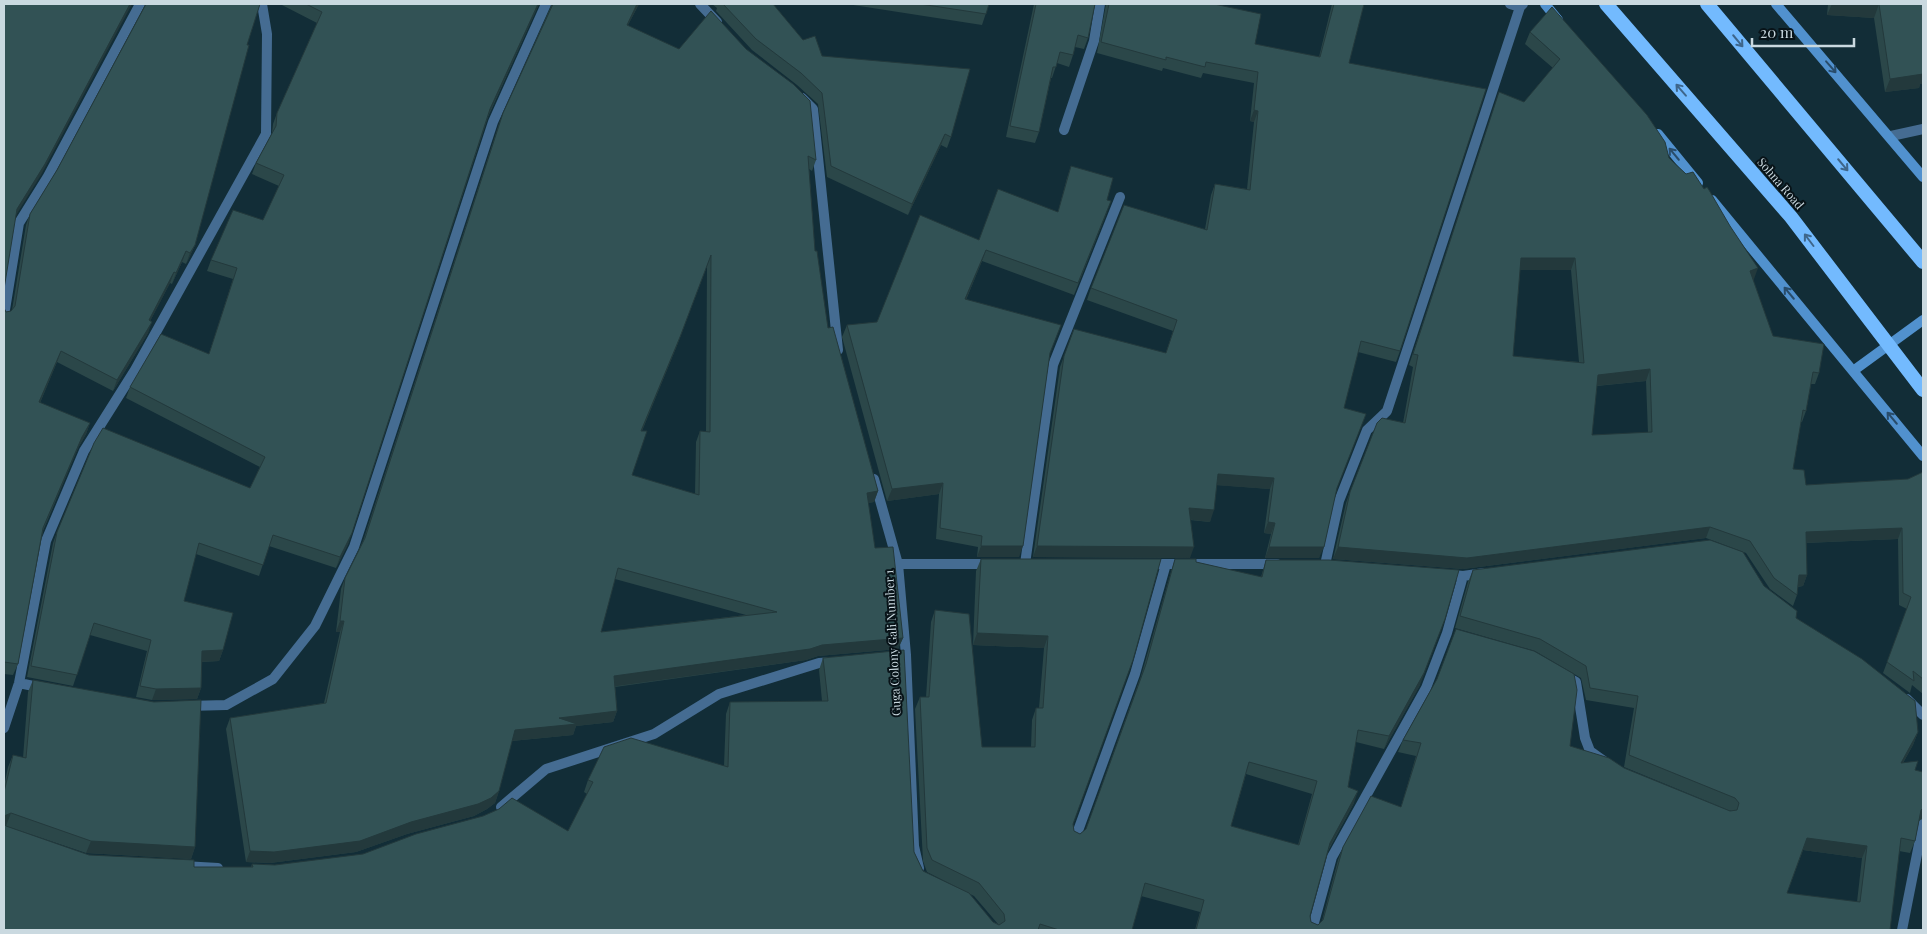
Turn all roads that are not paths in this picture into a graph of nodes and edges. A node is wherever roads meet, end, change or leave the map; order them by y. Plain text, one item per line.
1 (140, 4) edge
2 (262, 4) edge
3 (546, 4) edge
4 (700, 4) edge
5 (1100, 4) edge
6 (1545, 4) edge
7 (1606, 4) edge
8 (1706, 4) edge
9 (1776, 4) edge
10 (1518, 5) edge
11 (1564, 26) edge
12 (727, 33) edge
13 (793, 90) edge
14 (1648, 122) edge
15 (1923, 129) edge
16 (1064, 130) dead end
17 (1891, 136) junction
18 (1923, 177) edge
19 (1120, 197) dead end
20 (1923, 262) edge
21 (4, 316) edge
22 (1923, 320) edge
23 (841, 360) edge
24 (1853, 371) junction
25 (1923, 390) edge
26 (1923, 456) edge
27 (872, 472) edge
28 (898, 564) junction
29 (1138, 564) edge
30 (1166, 564) junction
31 (1285, 564) edge
32 (1325, 565) edge
33 (1493, 572) edge
34 (1434, 573) edge
35 (1463, 576) junction
36 (848, 661) edge
37 (1554, 670) edge
38 (19, 683) junction
39 (57, 690) edge
40 (1900, 694) edge
41 (180, 706) edge
42 (1923, 715) edge
43 (4, 728) edge
44 (1614, 768) edge
45 (491, 815) edge
46 (1923, 824) edge
47 (1075, 839) edge
48 (173, 865) edge
49 (232, 868) edge
50 (922, 877) edge
51 (1312, 930) edge
52 (1902, 930) edge

1 - 21 street
2 - 38 street
3 - 41 street
4 - 12 street
5 - 16 street
6 - 11 main road
25 -> 7 highway, Sohna Road
8 -> 20 highway
9 -> 17 main road
10 - 32 street
13 - 23 street
24 -> 14 main road
15 - 17 street
17 - 18 main road
19 - 28 street, Guga Colony Gali Number 1
22 - 24 main road
26 -> 24 main road
27 - 28 street
28 - 50 street, Guga Colony Gali Number 1
29 - 30 street
30 - 31 street
30 - 47 street
33 - 35 street
34 - 35 street
35 - 51 street
36 - 45 street
37 - 44 street
38 - 39 street
38 - 43 street
40 - 42 street
46 - 52 street
48 - 49 street

